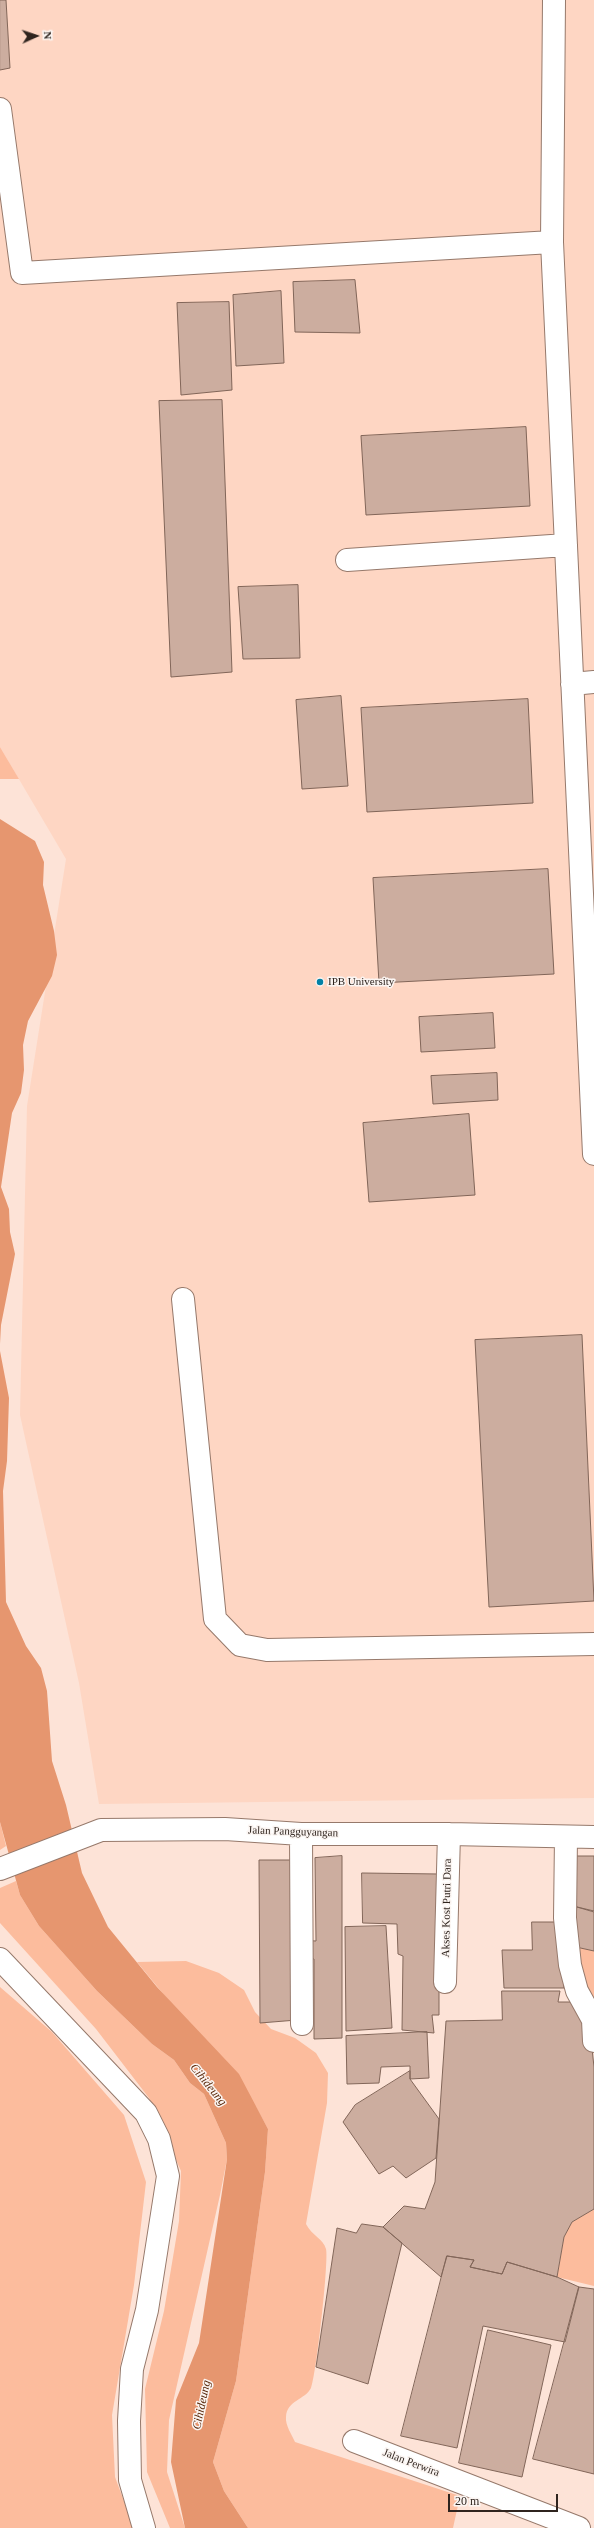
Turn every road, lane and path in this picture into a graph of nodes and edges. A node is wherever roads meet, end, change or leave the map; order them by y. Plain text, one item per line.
1 (554, 0) edge
2 (0, 109) edge
3 (552, 242) junction
4 (566, 545) junction
5 (347, 560) dead end
6 (594, 682) edge
7 (572, 684) junction
8 (594, 1154) edge
9 (183, 1299) dead end
10 (594, 1644) edge
11 (301, 1834) junction
12 (449, 1834) junction
13 (566, 1837) junction
14 (594, 1837) edge
15 (0, 1869) edge
16 (0, 1959) edge
17 (445, 1982) dead end
18 (302, 2024) dead end
19 (594, 2041) edge
20 (354, 2440) dead end
21 (144, 2528) edge
22 (580, 2528) edge

1 - 3 street
2 - 3 street
3 - 4 street
4 - 5 street
4 - 7 street
6 - 7 street
7 - 8 street
9 - 10 street
11 - 12 street, Jalan Pangguyangan
11 - 15 street, Jalan Pangguyangan
11 - 18 street
12 - 13 street, Jalan Pangguyangan
12 - 17 street, Akses Kost Putri Dara
13 - 14 street, Jalan Pangguyangan
13 - 19 street
16 - 21 street
20 - 22 street, Jalan Perwira

